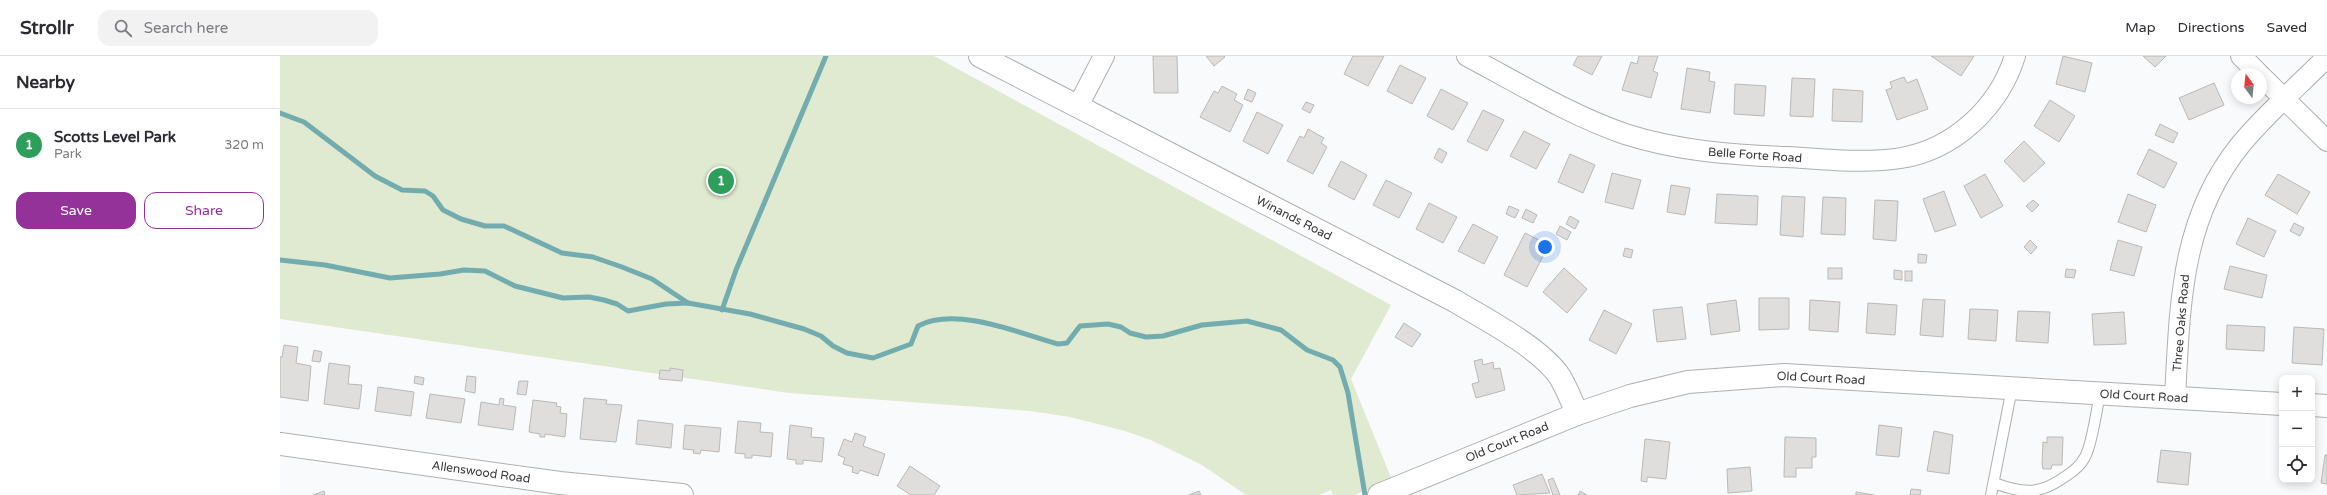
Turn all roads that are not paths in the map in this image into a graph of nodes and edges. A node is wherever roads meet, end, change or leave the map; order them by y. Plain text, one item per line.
1 (980, 56) edge
2 (1104, 56) edge
3 (1467, 56) edge
4 (2014, 56) edge
5 (2241, 56) edge
6 (2327, 58) edge
7 (2253, 68) edge
8 (2267, 82) edge
9 (2284, 100) junction
10 (1078, 106) junction
11 (2327, 141) edge
12 (2012, 388) junction
13 (2100, 394) junction
14 (2175, 398) junction
15 (2279, 404) edge
16 (2315, 405) edge
17 (2327, 406) edge
18 (1577, 414) junction
19 (280, 444) edge
20 (1994, 483) junction
21 (559, 489) edge
22 (1381, 494) edge
23 (682, 495) edge
24 (1991, 495) edge

1 - 10 street, Winands Road
2 - 10 street
3 - 4 street, Belle Forte Road
5 - 7 street
6 - 9 street, Three Oaks Road
8 - 9 street
9 - 11 street
9 - 14 street, Three Oaks Road
10 - 18 street, Winands Road
12 - 13 street, Old Court Road
12 - 18 street, Old Court Road
12 - 20 lane
13 - 14 street, Old Court Road
13 - 20 lane
14 - 15 street, Old Court Road
16 - 17 street
18 - 22 street, Old Court Road
19 - 21 street, Allenswood Road
20 - 24 lane
21 - 23 street, Allenswood Road

